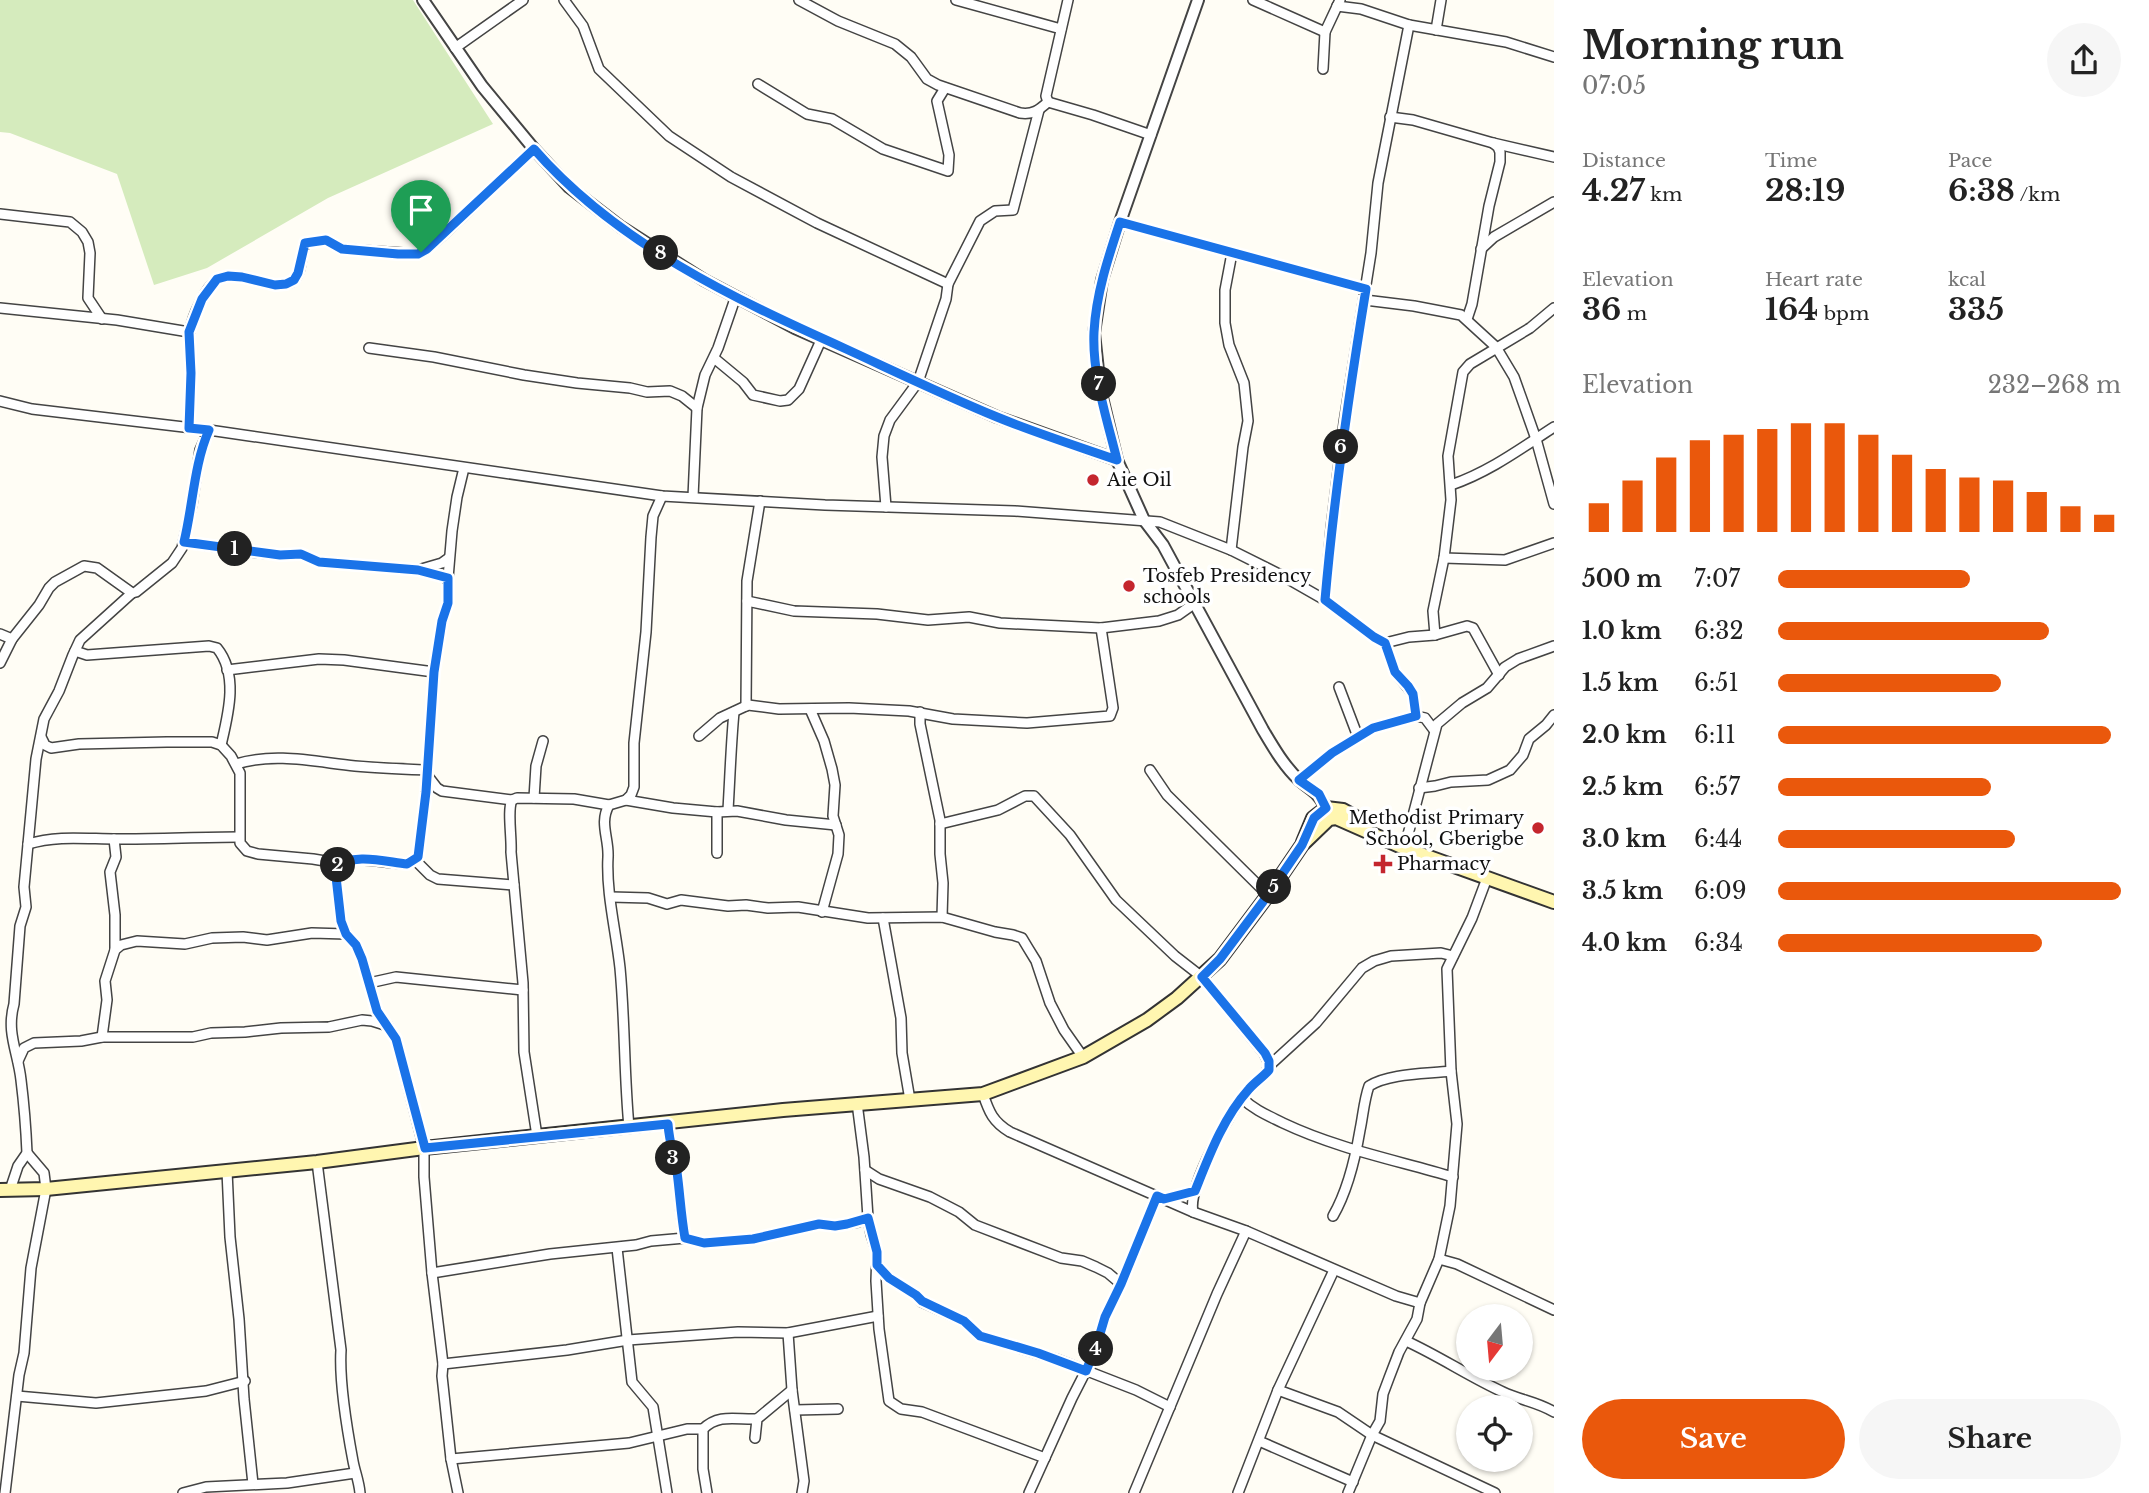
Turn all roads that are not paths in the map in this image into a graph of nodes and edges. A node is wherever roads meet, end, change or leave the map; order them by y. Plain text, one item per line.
1 (423, 0) edge
2 (523, 0) edge
3 (564, 0) edge
4 (800, 0) edge
5 (956, 0) edge
6 (1068, 0) edge
7 (1198, 0) edge
8 (1253, 0) edge
9 (1441, 0) edge
10 (1339, 3) edge
11 (1409, 25) junction
12 (1061, 29) junction
13 (1436, 30) junction
14 (1325, 32) junction
15 (455, 48) junction
16 (1554, 57) edge
17 (1323, 69) dead end
18 (758, 84) dead end
19 (945, 88) junction
20 (1048, 102) junction
21 (1039, 110) junction
22 (1390, 117) junction
23 (1152, 135) junction
24 (1493, 143) junction
25 (534, 149) junction
26 (1554, 157) edge
27 (1554, 202) edge
28 (0, 214) edge
29 (1120, 222) junction
30 (1480, 250) junction
31 (1231, 253) junction
32 (948, 284) junction
33 (1366, 289) junction
34 (736, 296) junction
35 (1365, 300) junction
36 (0, 309) edge
37 (1554, 309) edge
38 (102, 319) junction
39 (1466, 319) junction
40 (189, 332) junction
41 (821, 338) junction
42 (1496, 347) junction
43 (369, 348) dead end
44 (714, 358) junction
45 (918, 382) junction
46 (0, 401) edge
47 (697, 408) junction
48 (1554, 427) edge
49 (189, 428) junction
50 (209, 430) junction
51 (1536, 439) junction
52 (1117, 460) junction
53 (464, 468) junction
54 (1451, 485) junction
55 (662, 496) junction
56 (693, 496) junction
57 (760, 501) junction
58 (1554, 504) edge
59 (886, 507) junction
60 (1144, 520) junction
61 (184, 542) junction
62 (1554, 543) edge
63 (1231, 550) junction
64 (449, 558) junction
65 (1444, 558) junction
66 (418, 570) junction
67 (448, 578) junction
68 (132, 593) junction
69 (1325, 600) junction
70 (747, 601) junction
71 (1195, 603) junction
72 (1101, 628) junction
73 (0, 634) edge
74 (1436, 635) junction
75 (12, 639) junction
76 (1385, 643) junction
77 (1554, 646) edge
78 (75, 651) junction
79 (0, 663) edge
80 (228, 670) junction
81 (434, 672) junction
82 (1499, 675) junction
83 (1339, 687) dead end
84 (746, 706) junction
85 (810, 709) junction
86 (734, 712) junction
87 (920, 712) junction
88 (1554, 715) edge
89 (1416, 716) junction
90 (1434, 730) junction
91 (699, 736) dead end
92 (41, 737) junction
93 (1358, 737) junction
94 (543, 741) dead end
95 (221, 745) junction
96 (236, 764) junction
97 (1150, 770) dead end
98 (426, 772) junction
99 (1299, 780) junction
100 (434, 785) junction
101 (1419, 788) junction
102 (426, 792) junction
103 (534, 798) junction
104 (512, 800) junction
105 (626, 800) junction
106 (609, 805) junction
107 (1326, 808) junction
108 (728, 810) junction
109 (717, 812) junction
110 (940, 824) junction
111 (836, 825) junction
112 (239, 837) junction
113 (114, 839) junction
114 (1406, 842) junction
115 (28, 844) junction
116 (1302, 845) junction
117 (717, 853) dead end
118 (415, 860) junction
119 (335, 868) junction
120 (1487, 878) junction
121 (514, 886) junction
122 (1268, 895) junction
123 (1554, 895) edge
124 (611, 898) junction
125 (1554, 902) edge
126 (822, 912) junction
127 (942, 917) junction
128 (884, 918) junction
129 (346, 934) junction
130 (115, 950) junction
131 (1452, 956) junction
132 (1202, 977) junction
133 (369, 983) junction
134 (523, 990) junction
135 (389, 1027) junction
136 (102, 1037) junction
137 (1083, 1057) junction
138 (18, 1061) junction
139 (1270, 1065) junction
140 (1451, 1071) junction
141 (983, 1094) junction
142 (1242, 1098) junction
143 (910, 1100) junction
144 (857, 1103) junction
145 (668, 1124) junction
146 (629, 1127) junction
147 (537, 1136) junction
148 (425, 1148) junction
149 (1357, 1152) junction
150 (27, 1153) junction
151 (317, 1162) junction
152 (865, 1170) junction
153 (227, 1171) junction
154 (1453, 1177) junction
155 (46, 1189) junction
156 (5, 1190) edge
157 (1195, 1191) junction
158 (1160, 1198) junction
159 (1193, 1212) junction
160 (1333, 1216) dead end
161 (868, 1218) junction
162 (1246, 1231) junction
163 (685, 1238) junction
164 (617, 1248) junction
165 (1439, 1259) junction
166 (877, 1265) junction
167 (1334, 1270) junction
168 (432, 1273) junction
169 (1121, 1284) junction
170 (1420, 1303) junction
171 (1554, 1310) edge
172 (878, 1316) junction
173 (788, 1333) junction
174 (628, 1340) junction
175 (1406, 1341) junction
176 (443, 1364) junction
177 (1086, 1371) junction
178 (245, 1381) junction
179 (792, 1390) junction
180 (1278, 1390) junction
181 (17, 1396) junction
182 (1170, 1407) junction
183 (838, 1409) dead end
184 (795, 1410) junction
185 (1554, 1412) edge
186 (757, 1419) junction
187 (703, 1429) junction
188 (1372, 1435) junction
189 (659, 1437) junction
190 (755, 1438) dead end
191 (1259, 1441) junction
192 (5, 1454) edge
193 (1045, 1458) junction
194 (451, 1459) junction
195 (355, 1473) junction
196 (1353, 1482) junction
197 (253, 1484) junction
198 (5, 1493) edge
199 (183, 1493) edge
200 (360, 1493) edge
201 (458, 1493) edge
202 (667, 1493) edge
203 (707, 1493) edge
204 (802, 1493) edge
205 (1029, 1493) edge
206 (1134, 1493) edge
207 (1238, 1493) edge
208 (1348, 1493) edge
209 (1495, 1493) edge

1 - 15 street
2 - 15 street
3 - 32 street
4 - 19 street
5 - 12 street
6 - 12 street
7 - 23 street
8 - 14 street
9 - 13 street
10 - 11 street
10 - 14 street
11 - 13 street
11 - 22 street
12 - 20 street
13 - 16 street
14 - 17 street
15 - 25 street
18 - 19 street
19 - 21 street
20 - 21 street
20 - 23 street
21 - 32 street
22 - 24 street
22 - 33 street
23 - 29 street
24 - 26 street
24 - 30 street
25 - 34 street
25 - 40 street
27 - 30 street
28 - 38 street
29 - 31 street
29 - 52 street
30 - 39 street
31 - 33 street
31 - 63 street
32 - 45 street
33 - 35 street
34 - 41 street
34 - 44 street
35 - 39 street
35 - 69 street
36 - 38 street
37 - 42 street
38 - 40 street
39 - 42 street
40 - 49 street
41 - 44 street
41 - 45 street
42 - 51 street
42 - 54 street
43 - 47 street
44 - 47 street
45 - 52 street
45 - 59 street
46 - 49 street
47 - 56 street
48 - 51 street
49 - 50 street
50 - 53 street
50 - 61 street
51 - 54 street
51 - 58 street
52 - 60 street
53 - 55 street
53 - 64 street
54 - 65 street
55 - 56 street
55 - 105 street
56 - 57 street
57 - 59 street
57 - 70 street
59 - 60 street
60 - 63 street
60 - 71 street
61 - 66 street
61 - 68 street
62 - 65 street
63 - 69 street
64 - 66 street
64 - 67 street
65 - 74 street
66 - 67 street
67 - 81 street
68 - 75 street
68 - 78 street
69 - 76 street
70 - 72 street
70 - 84 street
71 - 72 street
71 - 99 street
72 - 87 street
73 - 75 street
74 - 76 street
74 - 82 street
75 - 79 street
76 - 89 street
77 - 82 street
78 - 80 street
78 - 92 street
80 - 81 street
80 - 95 street
81 - 98 street
82 - 90 street
83 - 93 street
84 - 85 street
84 - 86 street
85 - 87 street
85 - 111 street
86 - 91 street
86 - 108 street
87 - 110 street
88 - 101 street
89 - 90 street
89 - 93 street
90 - 101 street
92 - 95 street
92 - 115 street
93 - 99 street
94 - 103 street
95 - 96 street
96 - 98 street
96 - 112 street
97 - 122 street
98 - 100 street
98 - 102 street
99 - 107 street
100 - 102 street
100 - 104 street
101 - 114 street
102 - 118 street
103 - 104 street
103 - 106 street
104 - 121 street
105 - 106 street
105 - 109 street
106 - 124 street
107 - 114 main road
107 - 116 main road
108 - 109 street
108 - 111 street
109 - 117 street
110 - 127 street
110 - 132 street
111 - 126 street
112 - 113 street
112 - 119 street
113 - 115 street
113 - 130 street
114 - 123 main road
115 - 138 street
116 - 120 main road
116 - 122 main road
118 - 119 street
118 - 121 street
119 - 129 street
120 - 125 main road
120 - 131 street
121 - 134 street
122 - 132 main road
124 - 126 street
124 - 146 street
126 - 128 street
127 - 128 street
127 - 137 street
128 - 143 street
129 - 130 street
129 - 133 street
130 - 136 street
131 - 139 street
131 - 140 street
132 - 137 main road
132 - 139 street
133 - 134 street
133 - 135 street
134 - 147 street
135 - 136 street
135 - 148 street
136 - 138 street
137 - 141 main road
138 - 150 street
139 - 142 street
140 - 149 street
140 - 154 street
141 - 143 main road
141 - 158 street
142 - 149 street
142 - 157 street
143 - 144 main road
144 - 145 main road
144 - 152 street
145 - 146 main road
145 - 163 street
146 - 147 main road
147 - 148 main road
148 - 151 main road
148 - 168 street
149 - 154 street
149 - 160 street
150 - 155 street
150 - 156 street
151 - 153 main road
151 - 195 street
152 - 161 street
152 - 169 street
153 - 155 main road
153 - 178 street
154 - 165 street
155 - 156 main road
155 - 181 street
157 - 158 street
157 - 159 street
158 - 159 street
158 - 169 street
159 - 162 street
161 - 163 street
161 - 166 street
162 - 167 street
162 - 182 street
163 - 164 street
164 - 168 street
164 - 174 street
165 - 170 street
165 - 171 street
166 - 172 street
166 - 177 street
167 - 170 street
167 - 180 street
168 - 176 street
169 - 177 street
170 - 175 street
172 - 173 street
172 - 193 street
173 - 174 street
173 - 179 street
174 - 176 street
174 - 189 street
175 - 185 street
175 - 188 street
176 - 194 street
177 - 182 street
177 - 193 street
178 - 181 street
178 - 197 street
179 - 184 street
179 - 186 street
180 - 188 street
180 - 191 street
181 - 192 street
182 - 206 street
183 - 184 street
184 - 204 street
186 - 187 street
186 - 190 street
187 - 189 street
187 - 203 street
188 - 196 street
188 - 209 street
189 - 194 street
189 - 202 street
191 - 196 street
191 - 207 street
192 - 198 street
193 - 205 street
194 - 201 street
195 - 197 street
195 - 200 street
196 - 208 street
197 - 199 street

